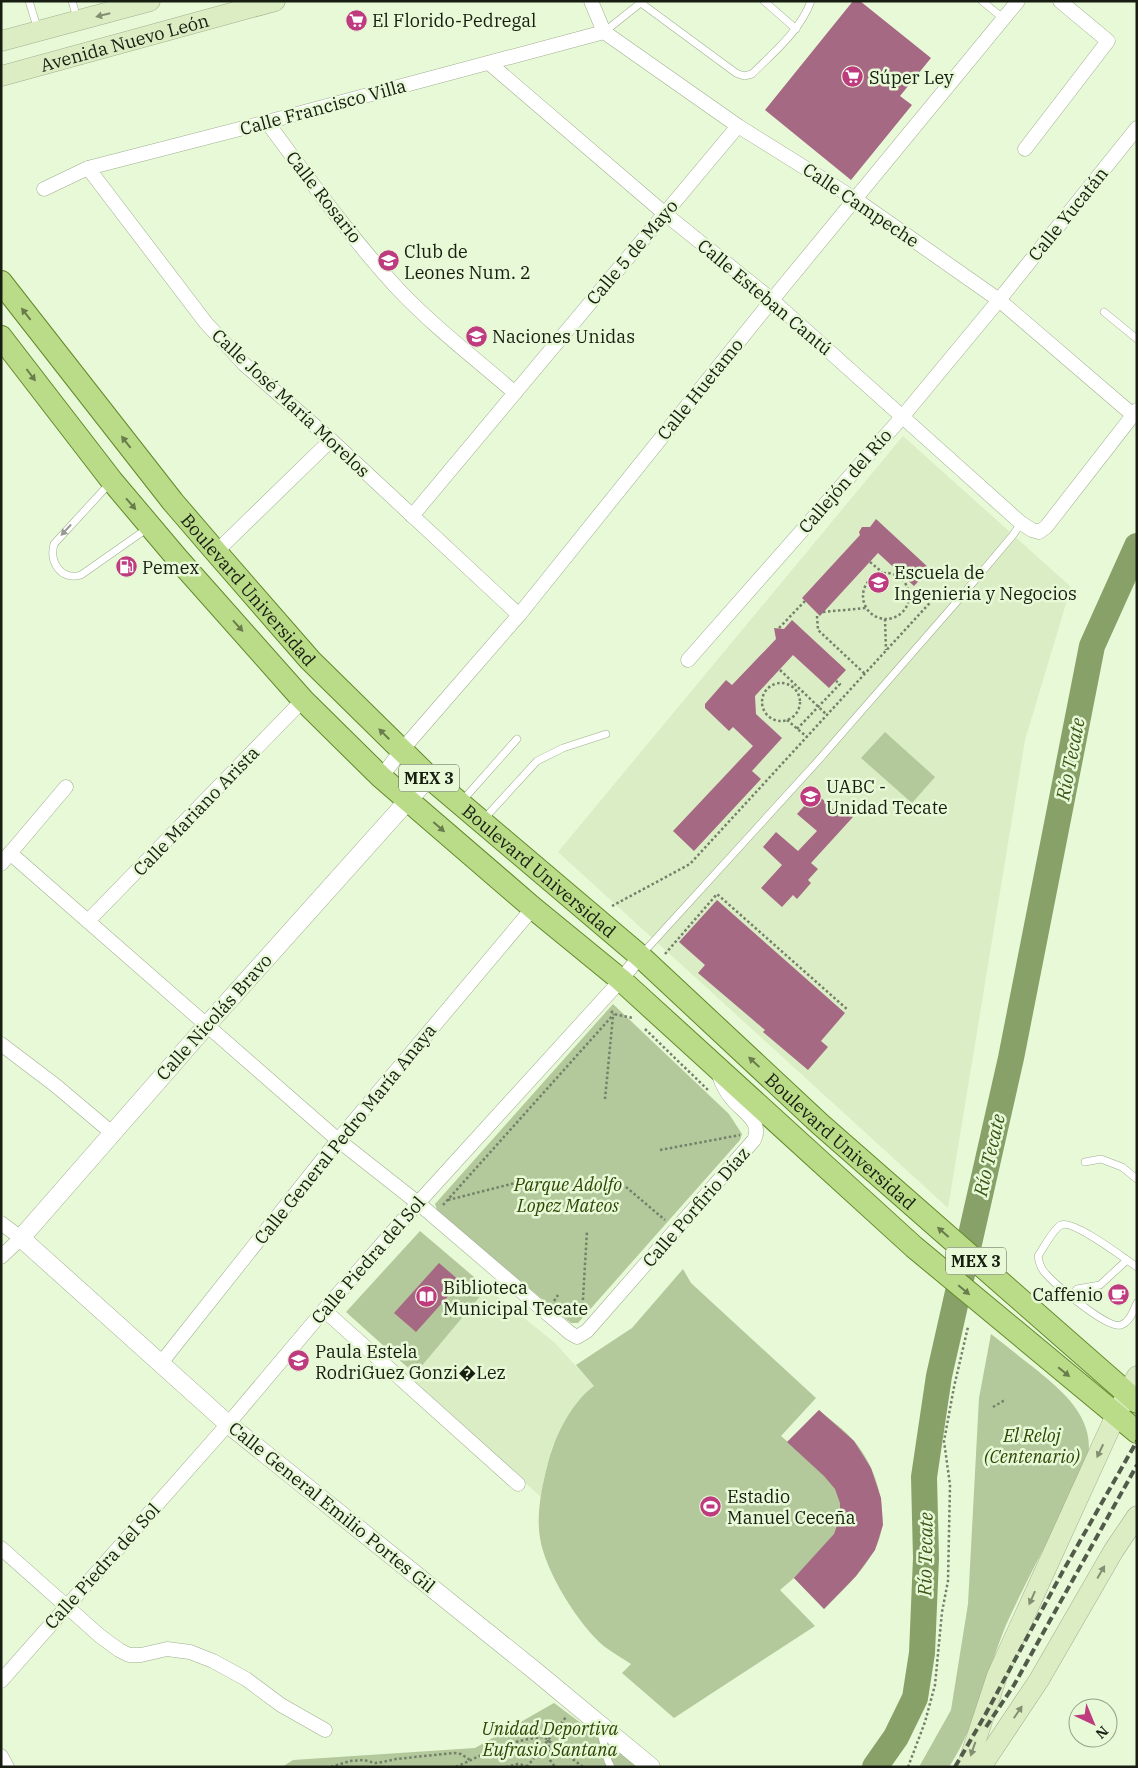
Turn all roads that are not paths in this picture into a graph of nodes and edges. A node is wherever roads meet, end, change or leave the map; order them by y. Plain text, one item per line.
1 (29, 1) edge
2 (72, 1) edge
3 (150, 1) edge
4 (275, 1) edge
5 (591, 1) edge
6 (764, 1) edge
7 (811, 1) edge
8 (982, 1) edge
9 (1018, 1) edge
10 (1060, 1) edge
11 (642, 2) edge
12 (1004, 19) junction
13 (78, 21) junction
14 (796, 29) junction
15 (38, 30) junction
16 (604, 32) junction
17 (1, 41) edge
18 (489, 63) junction
19 (1, 76) edge
20 (267, 122) junction
21 (738, 126) junction
22 (1137, 128) edge
23 (1025, 149) dead end
24 (88, 168) junction
25 (44, 189) dead end
26 (855, 198) junction
27 (664, 213) junction
28 (1, 282) edge
29 (772, 300) junction
30 (1000, 300) junction
31 (1104, 312) dead end
32 (1, 337) edge
33 (1137, 339) edge
34 (515, 393) junction
35 (1135, 412) edge
36 (903, 416) junction
37 (331, 440) junction
38 (112, 481) junction
39 (173, 502) junction
40 (412, 516) junction
41 (1021, 522) junction
42 (150, 526) junction
43 (216, 552) junction
44 (519, 614) junction
45 (688, 660) dead end
46 (303, 700) junction
47 (606, 734) dead end
48 (517, 739) dead end
49 (401, 751) junction
50 (381, 777) junction
51 (428, 777) junction
52 (66, 787) dead end
53 (408, 801) junction
54 (460, 804) junction
55 (482, 822) junction
56 (6, 859) edge
57 (533, 908) junction
58 (88, 921) junction
59 (640, 956) junction
60 (621, 980) junction
61 (207, 1025) junction
62 (1, 1044) edge
63 (716, 1067) junction
64 (112, 1133) junction
65 (338, 1140) junction
66 (1085, 1162) dead end
67 (1137, 1179) edge
68 (418, 1203) junction
69 (1, 1223) edge
70 (21, 1238) junction
71 (1, 1257) edge
72 (1127, 1260) junction
73 (1137, 1267) edge
74 (1071, 1296) junction
75 (1137, 1304) edge
76 (324, 1310) junction
77 (160, 1363) junction
78 (1133, 1390) edge
79 (1116, 1415) junction
80 (228, 1424) junction
81 (1137, 1432) edge
82 (518, 1484) dead end
83 (1137, 1516) edge
84 (1, 1548) edge
85 (66, 1606) junction
86 (1, 1680) edge
87 (598, 1724) junction
88 (325, 1730) dead end
89 (1, 1756) edge
90 (7, 1767) edge
91 (611, 1767) edge
92 (651, 1767) edge
93 (967, 1767) edge
94 (981, 1767) edge

1 - 15 lane
2 - 13 lane
3 -> 13 main road, Avenida Nuevo León
4 - 19 main road, Avenida Nuevo León
5 - 16 street
6 - 14 lane
7 - 14 lane
8 - 12 lane
9 - 12 street, Calle Huetamo
10 - 23 street
11 - 14 lane
11 - 16 lane
12 - 26 street, Calle Huetamo
13 - 15 main road, Avenida Nuevo León
15 - 17 main road, Avenida Nuevo León
16 - 18 street, Calle Francisco Villa
16 - 21 street, Calle Campeche
18 - 20 street, Calle Francisco Villa
18 - 27 street, Calle Esteban Cantú
20 - 24 street, Calle Francisco Villa
20 - 34 street, Calle Rosario
21 - 26 street, Calle Campeche
21 - 27 street, Calle 5 de Mayo
22 - 30 street, Calle Yucatán
24 - 25 street, Calle Francisco Villa
24 - 37 street, Calle José María Morelos
26 - 29 street, Calle Huetamo
26 - 30 street, Calle Campeche
27 - 29 street, Calle Esteban Cantú
27 - 34 street, Calle 5 de Mayo
39 -> 28 main road, Boulevard Universidad / MEX 3
29 - 36 street, Calle Esteban Cantú
29 - 44 street, Calle Huetamo
30 - 35 street, Calle Campeche
30 - 36 street, Callejón del Río
31 - 33 lane
32 -> 38 main road, Boulevard Universidad / MEX 3
34 - 40 street, Calle 5 de Mayo
35 - 41 street, Calle Esteban Cantú
36 - 41 street, Calle Esteban Cantú
36 - 45 street, Callejón del Río
37 - 40 street, Calle José María Morelos
37 - 43 street
38 - 39 main road
38 -> 42 main road, Boulevard Universidad / MEX 3
38 -> 42 lane
39 - 43 main road, Boulevard Universidad / MEX 3
40 - 44 street, Calle José María Morelos
41 - 59 lane
42 -> 46 main road, Boulevard Universidad / MEX 3
49 -> 43 main road, Boulevard Universidad / MEX 3
44 - 49 street, Calle Huetamo
46 - 50 main road, Boulevard Universidad / MEX 3
46 - 58 street, Calle Mariano Arista
47 - 55 lane
48 - 54 lane
49 - 50 street, Calle Huetamo
49 - 51 main road, Boulevard Universidad / MEX 3
50 - 53 main road, Boulevard Universidad / MEX 3
51 - 53 street, Calle Nicolás Bravo
51 - 54 main road, Boulevard Universidad / MEX 3
52 - 56 street
53 -> 57 main road, Boulevard Universidad / MEX 3
53 - 61 street, Calle Nicolás Bravo
54 - 55 main road, Boulevard Universidad / MEX 3
55 - 59 main road, Boulevard Universidad / MEX 3
56 - 58 street
57 - 60 main road, Boulevard Universidad / MEX 3
57 - 65 street, Calle General Pedro María Anaya
58 - 61 street
59 - 60 street, Calle Piedra del Sol
78 -> 59 main road, Boulevard Universidad / MEX 3
60 - 63 main road, Boulevard Universidad / MEX 3
60 - 68 street, Calle Piedra del Sol
61 - 64 street, Calle Nicolás Bravo
61 - 65 street
62 - 64 street
63 - 68 street, Calle Porfirio Díaz
63 -> 79 main road, Boulevard Universidad / MEX 3
64 - 70 street, Calle Nicolás Bravo
65 - 68 street
65 - 77 street, Calle General Pedro María Anaya
66 - 67 lane
68 - 76 street, Calle Piedra del Sol
69 - 70 street
70 - 71 street, Calle Nicolás Bravo
70 - 77 street, Calle General Emilio Portes Gil
72 - 73 lane
72 - 74 lane
72 - 74 lane
74 - 75 lane
76 - 80 street, Calle Piedra del Sol
76 - 82 street
77 - 80 street, Calle General Emilio Portes Gil
78 - 79 main road
79 - 81 main road, Boulevard Universidad / MEX 3
79 -> 93 main road
80 - 85 street, Calle Piedra del Sol
80 - 87 street, Calle General Emilio Portes Gil
94 -> 83 main road
84 - 85 street
85 - 86 street, Calle Piedra del Sol
85 - 88 street
87 - 91 lane
87 - 92 street, Calle General Emilio Portes Gil
89 - 90 street

